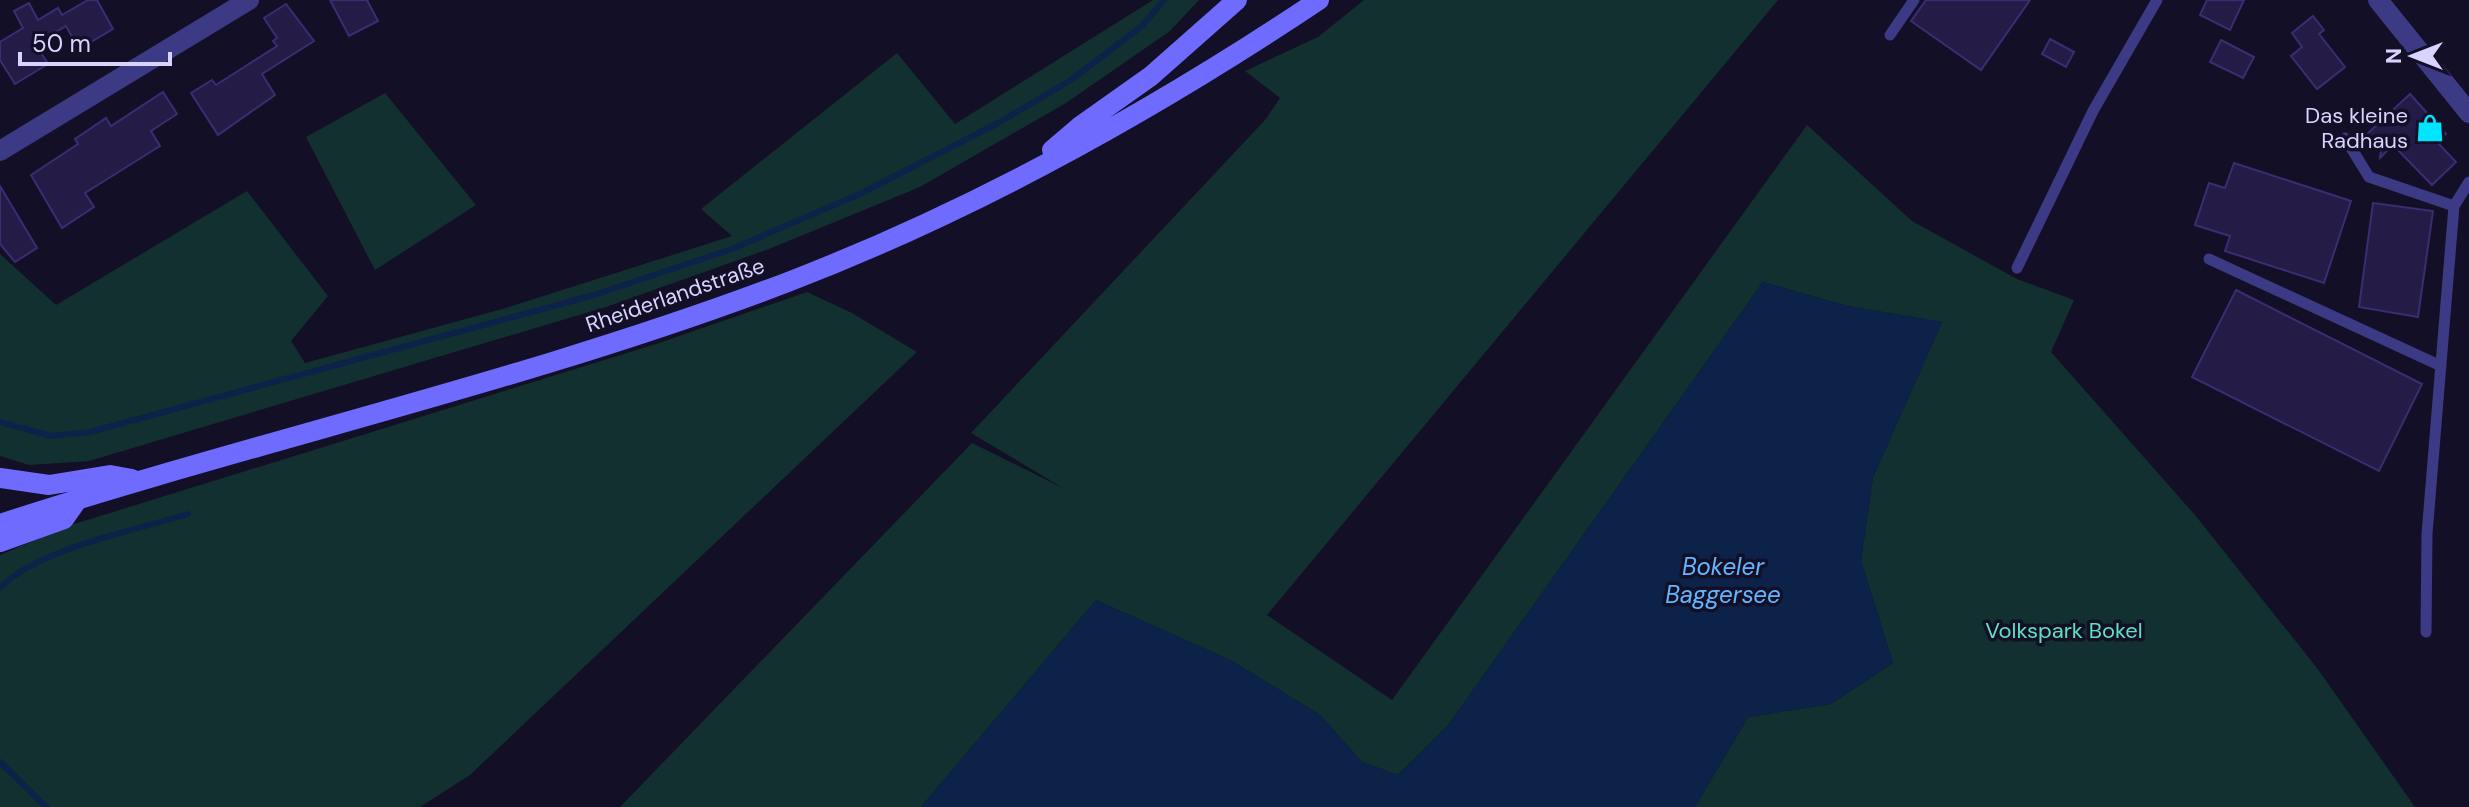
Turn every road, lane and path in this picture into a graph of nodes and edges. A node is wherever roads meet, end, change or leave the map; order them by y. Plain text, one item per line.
1 (249, 0) edge
2 (1237, 0) edge
3 (1319, 0) edge
4 (1914, 0) edge
5 (2157, 0) edge
6 (2378, 0) edge
7 (1890, 35) dead end
8 (2469, 113) edge
9 (2345, 138) dead end
10 (0, 151) edge
11 (1031, 169) junction
12 (2469, 182) edge
13 (2454, 206) junction
14 (2209, 259) dead end
15 (2017, 268) dead end
16 (2441, 366) junction
17 (0, 478) edge
18 (140, 480) junction
19 (78, 499) junction
20 (0, 524) edge
21 (0, 542) edge
22 (2426, 632) dead end

1 - 10 street
2 - 11 main road
3 - 11 main road, Rheiderlandstraße
4 - 7 lane
5 - 15 lane
6 - 8 street
9 - 13 lane
11 - 18 main road, Rheiderlandstraße
12 - 13 lane
13 - 16 lane
14 - 16 lane
16 - 22 lane
17 - 18 main road
18 - 19 main road, Rheiderlandstraße
19 - 20 main road, Rheiderlandstraße
19 - 21 main road

